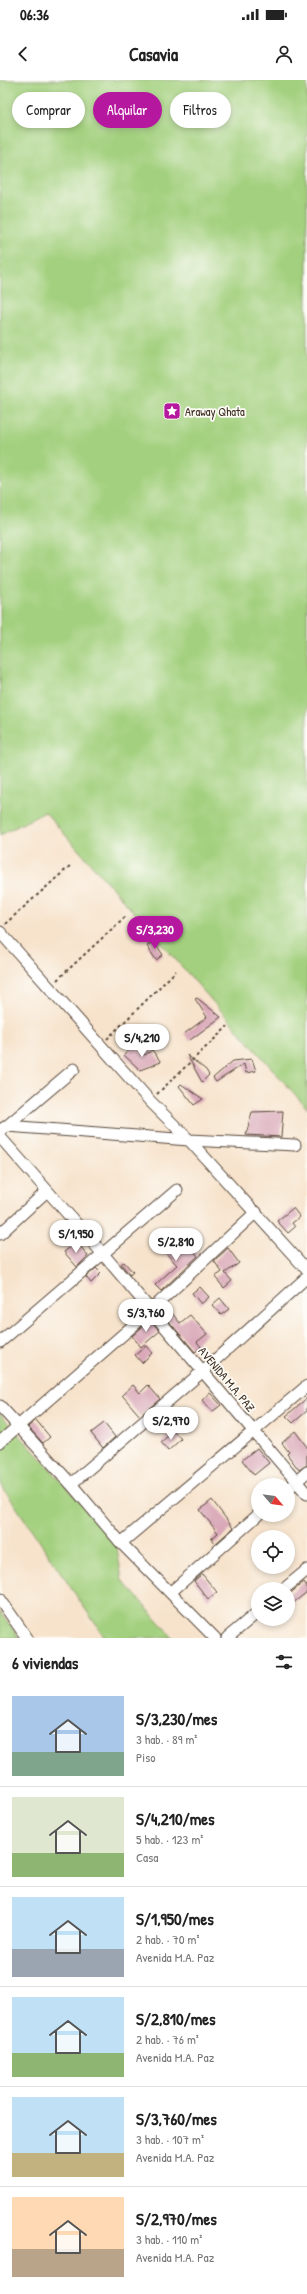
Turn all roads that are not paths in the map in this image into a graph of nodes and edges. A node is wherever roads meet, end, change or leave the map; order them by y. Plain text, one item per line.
1 (0, 932) edge
2 (74, 1070) dead end
3 (4, 1128) edge
4 (0, 1137) edge
5 (189, 1140) junction
6 (295, 1145) dead end
7 (177, 1190) dead end
8 (47, 1191) junction
9 (256, 1212) junction
10 (0, 1234) edge
11 (103, 1254) junction
12 (307, 1270) edge
13 (307, 1277) edge
14 (151, 1310) junction
15 (0, 1342) edge
16 (203, 1371) junction
17 (307, 1386) edge
18 (0, 1406) edge
19 (19, 1426) junction
20 (254, 1432) junction
21 (0, 1442) edge
22 (307, 1472) edge
23 (287, 1478) edge
24 (295, 1482) edge
25 (71, 1484) junction
26 (295, 1487) edge
27 (307, 1494) edge
28 (251, 1521) edge
29 (121, 1543) junction
30 (307, 1570) edge
31 (292, 1582) edge
32 (171, 1592) junction
33 (0, 1599) edge
34 (251, 1618) edge
35 (26, 1638) edge
36 (215, 1638) edge
37 (227, 1638) edge

1 - 5 street
2 - 3 street
3 - 5 street
4 - 8 street, AVENIDA M.A. PAZ
5 - 6 street
5 - 9 street
7 - 11 street
8 - 10 street
8 - 11 street, AVENIDA M.A. PAZ
9 - 12 street
9 - 14 street
11 - 14 street, AVENIDA M.A. PAZ
11 - 15 street
13 - 16 street
14 - 16 street, AVENIDA M.A. PAZ
14 - 19 street
16 - 20 street, AVENIDA M.A. PAZ
16 - 25 street
17 - 20 street
18 - 19 street
19 - 21 street
19 - 25 street
20 - 23 street, AVENIDA M.A. PAZ
20 - 29 street
22 - 24 street
25 - 29 street
26 - 27 street, AVENIDA M.A. PAZ
28 - 32 street
29 - 32 street
30 - 31 street
32 - 36 street
33 - 35 street
34 - 37 street

